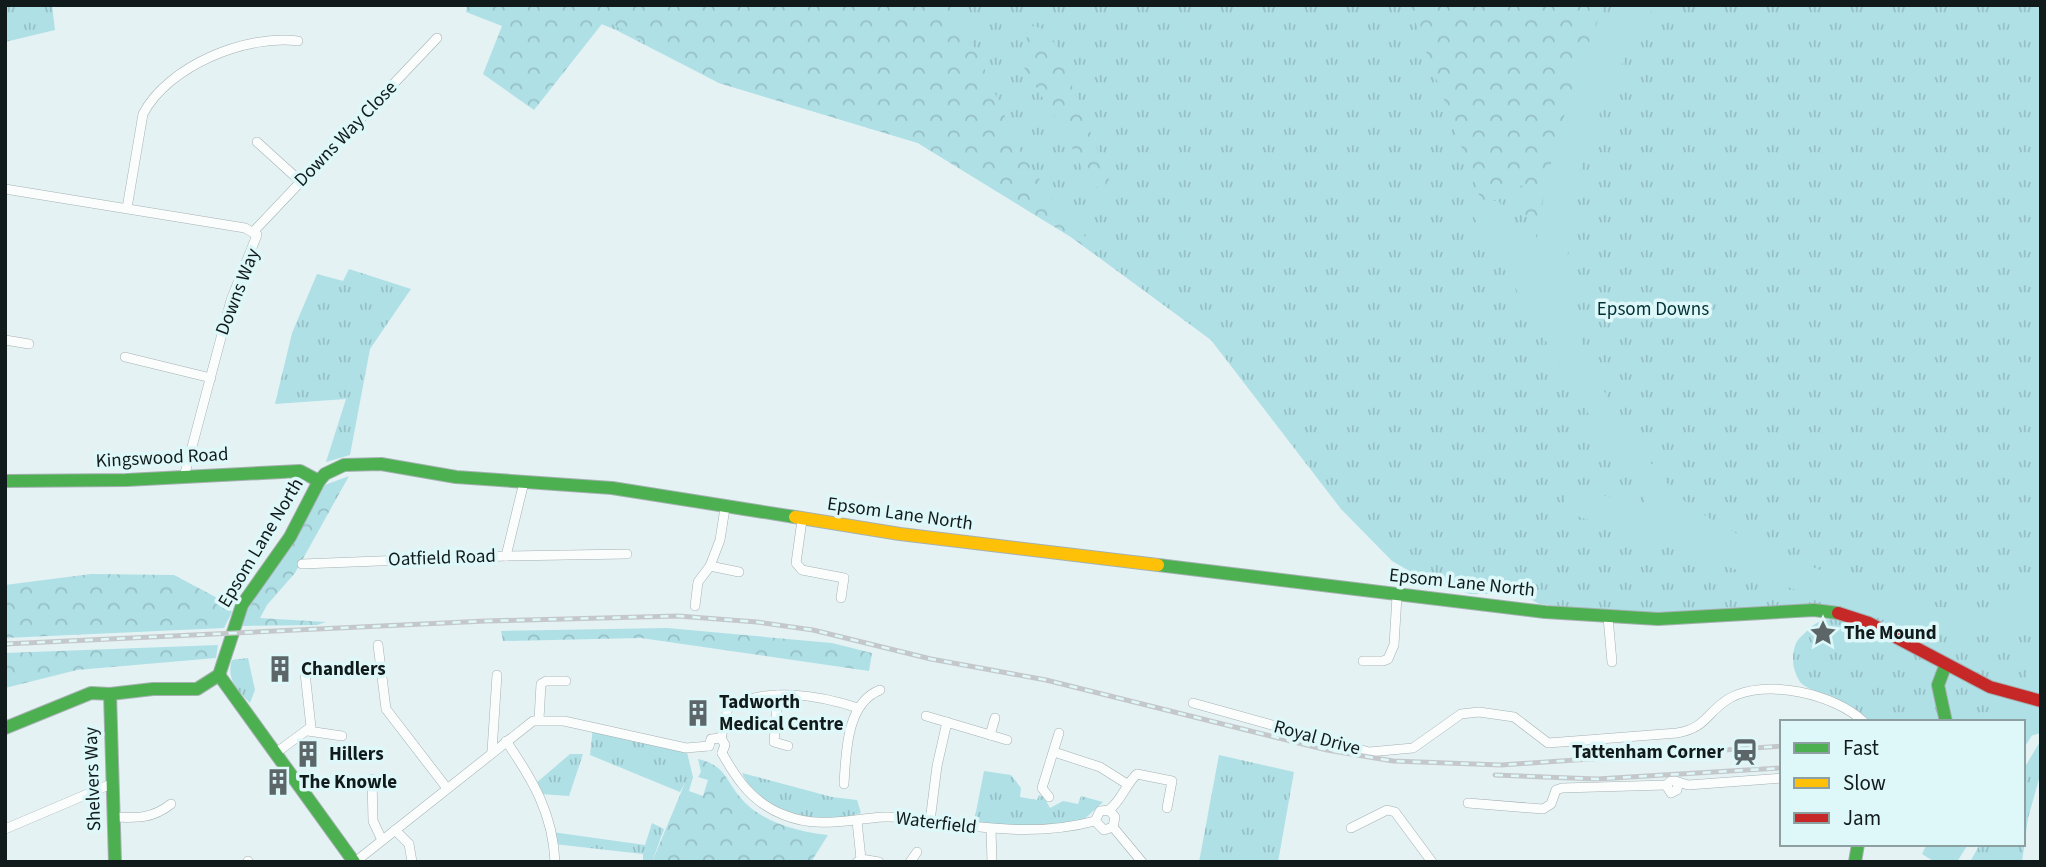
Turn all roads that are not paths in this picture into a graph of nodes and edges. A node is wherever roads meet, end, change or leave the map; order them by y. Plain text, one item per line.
1 (438, 37) dead end
2 (298, 41) dead end
3 (257, 142) dead end
4 (300, 181) junction
5 (5, 189) edge
6 (127, 208) junction
7 (254, 231) junction
8 (5, 340) edge
9 (29, 344) dead end
10 (125, 357) dead end
11 (212, 378) junction
12 (184, 477) junction
13 (5, 481) edge
14 (319, 481) junction
15 (524, 482) junction
16 (725, 508) junction
17 (802, 520) junction
18 (627, 554) dead end
19 (506, 556) junction
20 (302, 564) dead end
21 (710, 566) junction
22 (739, 572) dead end
23 (1397, 596) junction
24 (841, 598) dead end
25 (695, 606) dead end
26 (1608, 617) junction
27 (378, 645) dead end
28 (1363, 661) dead end
29 (1612, 662) dead end
30 (1946, 664) junction
31 (305, 673) dead end
32 (497, 675) dead end
33 (219, 676) junction
34 (566, 681) dead end
35 (880, 690) dead end
36 (110, 694) junction
37 (778, 695) junction
38 (2041, 701) edge
39 (1193, 704) dead end
40 (858, 708) junction
41 (926, 716) dead end
42 (995, 718) dead end
43 (539, 719) junction
44 (1860, 720) edge
45 (1946, 720) edge
46 (947, 722) junction
47 (5, 728) edge
48 (308, 731) junction
49 (1059, 733) dead end
50 (342, 736) dead end
51 (990, 736) junction
52 (721, 738) junction
53 (1007, 740) dead end
54 (506, 741) junction
55 (709, 746) junction
56 (788, 746) dead end
57 (492, 751) junction
58 (277, 752) junction
59 (1054, 752) junction
60 (722, 753) junction
61 (1780, 778) edge
62 (372, 779) dead end
63 (111, 784) junction
64 (844, 784) dead end
65 (1127, 784) junction
66 (446, 787) junction
67 (1049, 797) dead end
68 (1468, 803) dead end
69 (171, 804) dead end
70 (1167, 808) dead end
71 (1109, 810) junction
72 (113, 817) junction
73 (857, 821) junction
74 (930, 821) junction
75 (1095, 821) junction
76 (1113, 827) junction
77 (5, 828) edge
78 (1351, 828) dead end
79 (991, 829) junction
80 (395, 830) junction
81 (382, 840) junction
82 (917, 852) dead end
83 (859, 860) edge
84 (118, 861) edge
85 (355, 862) edge
86 (412, 862) edge
87 (555, 862) edge
88 (879, 862) edge
89 (910, 862) edge
90 (992, 862) edge
91 (1142, 862) edge
92 (1432, 862) edge

1 - 4 street, Downs Way Close
2 - 6 street
3 - 4 street
4 - 7 street, Downs Way Close
5 - 6 street, Downs Way
6 - 7 street, Downs Way
7 - 11 street, Downs Way
8 - 9 street
10 - 11 street
11 - 12 street, Downs Way
12 - 13 main road, Kingswood Road
12 - 14 main road, Kingswood Road
14 - 15 main road, Epsom Lane North
14 - 33 main road, Epsom Lane North
15 - 16 main road, Epsom Lane North
15 - 19 street, Oatfield Road
16 - 17 main road, Epsom Lane North
16 - 21 street
17 - 23 main road, Epsom Lane North
17 - 24 street
18 - 19 street
19 - 20 street, Oatfield Road
21 - 22 street
21 - 25 street
23 - 26 main road, Epsom Lane North
23 - 28 street
26 - 29 street
26 - 30 main road, Epsom Lane North
27 - 66 street
30 - 38 main road, Epsom Lane North
30 - 45 main road
31 - 48 street
32 - 57 street
33 - 36 main road
33 - 58 main road
34 - 43 street
35 - 40 street
36 - 47 main road
36 - 63 main road, Shelvers Way
37 - 40 street
37 - 52 street
37 - 56 street
39 - 44 street, Royal Drive
40 - 64 street
41 - 46 street
42 - 51 street
43 - 54 street
43 - 55 street
46 - 51 street
46 - 74 street
48 - 50 street
48 - 58 street
49 - 59 street
51 - 53 street
52 - 55 street
52 - 60 street
54 - 57 street
54 - 87 street
55 - 60 street
57 - 66 street
58 - 85 main road
59 - 65 street
59 - 67 street
60 - 73 street, Waterfield
61 - 68 street
62 - 81 street
63 - 72 main road, Shelvers Way
63 - 77 street
65 - 70 street
65 - 71 street
66 - 80 street
69 - 72 street
71 - 75 street
71 - 76 street
72 - 84 main road, Shelvers Way
73 - 74 street, Waterfield
73 - 83 street
74 - 79 street, Waterfield
75 - 76 street
75 - 79 street, Waterfield
76 - 91 street
78 - 92 street
79 - 90 street
80 - 81 street
80 - 86 street
81 - 85 street
82 - 89 street
83 - 88 street

